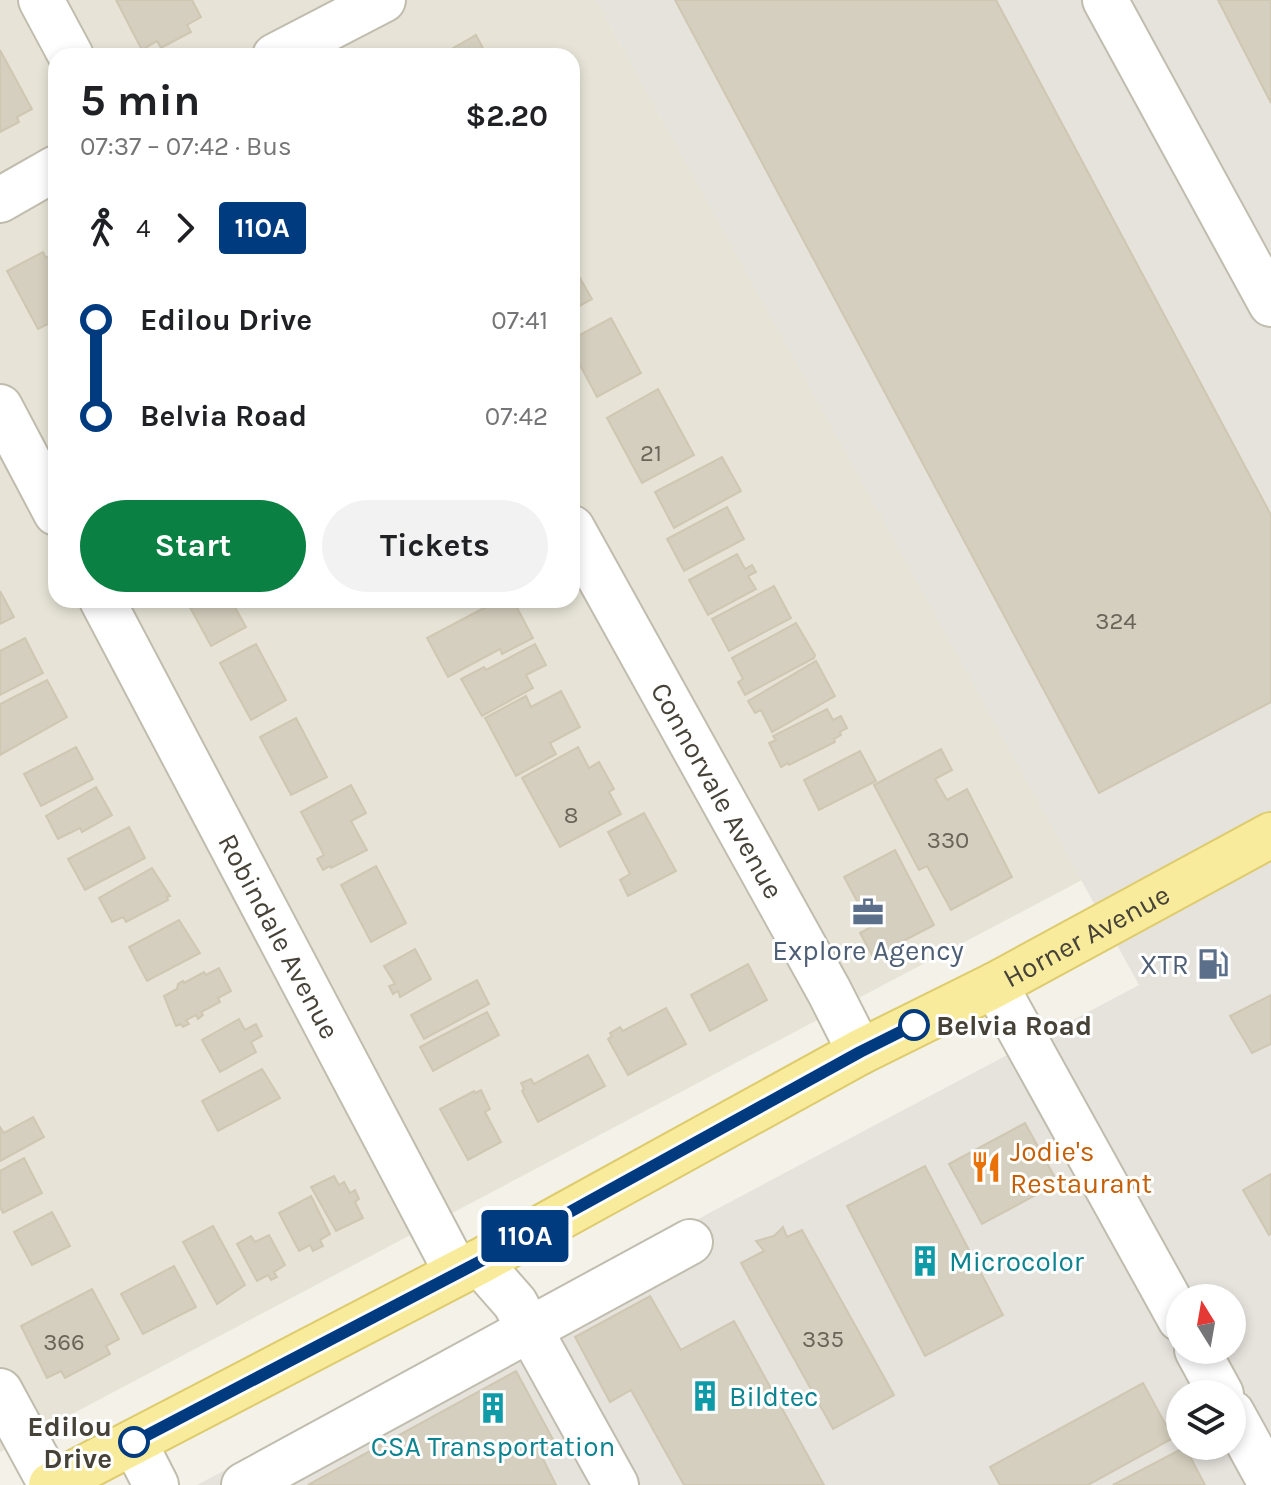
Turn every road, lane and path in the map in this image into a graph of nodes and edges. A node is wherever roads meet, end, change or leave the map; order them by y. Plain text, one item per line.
1 (41, 0) edge
2 (383, 0) edge
3 (1105, 0) edge
4 (67, 48) edge
5 (303, 48) edge
6 (48, 173) edge
7 (0, 200) edge
8 (1271, 304) edge
9 (0, 407) edge
10 (48, 498) edge
11 (580, 542) edge
12 (106, 608) edge
13 (1271, 835) edge
14 (995, 985) junction
15 (860, 1052) junction
16 (690, 1242) dead end
17 (468, 1268) junction
18 (1166, 1294) edge
19 (531, 1330) junction
20 (0, 1391) edge
21 (1246, 1438) edge
22 (113, 1463) edge
23 (1271, 1484) edge
24 (51, 1485) edge
25 (156, 1485) edge
26 (244, 1485) edge
27 (616, 1485) edge

1 - 4 street
2 - 5 street
3 - 8 street
6 - 7 street
9 - 10 street
11 - 15 street, Connorvale Avenue
12 - 17 street, Robindale Avenue
13 - 14 main road, Horner Avenue
14 - 15 main road, Horner Avenue
14 - 18 street
15 - 17 main road, Horner Avenue
16 - 19 street
17 - 19 street, Robindale Avenue
17 - 22 main road, Horner Avenue
19 - 26 street
19 - 27 street, Robindale Avenue
20 - 24 street
21 - 23 street
22 - 24 main road, Horner Avenue
22 - 25 street

